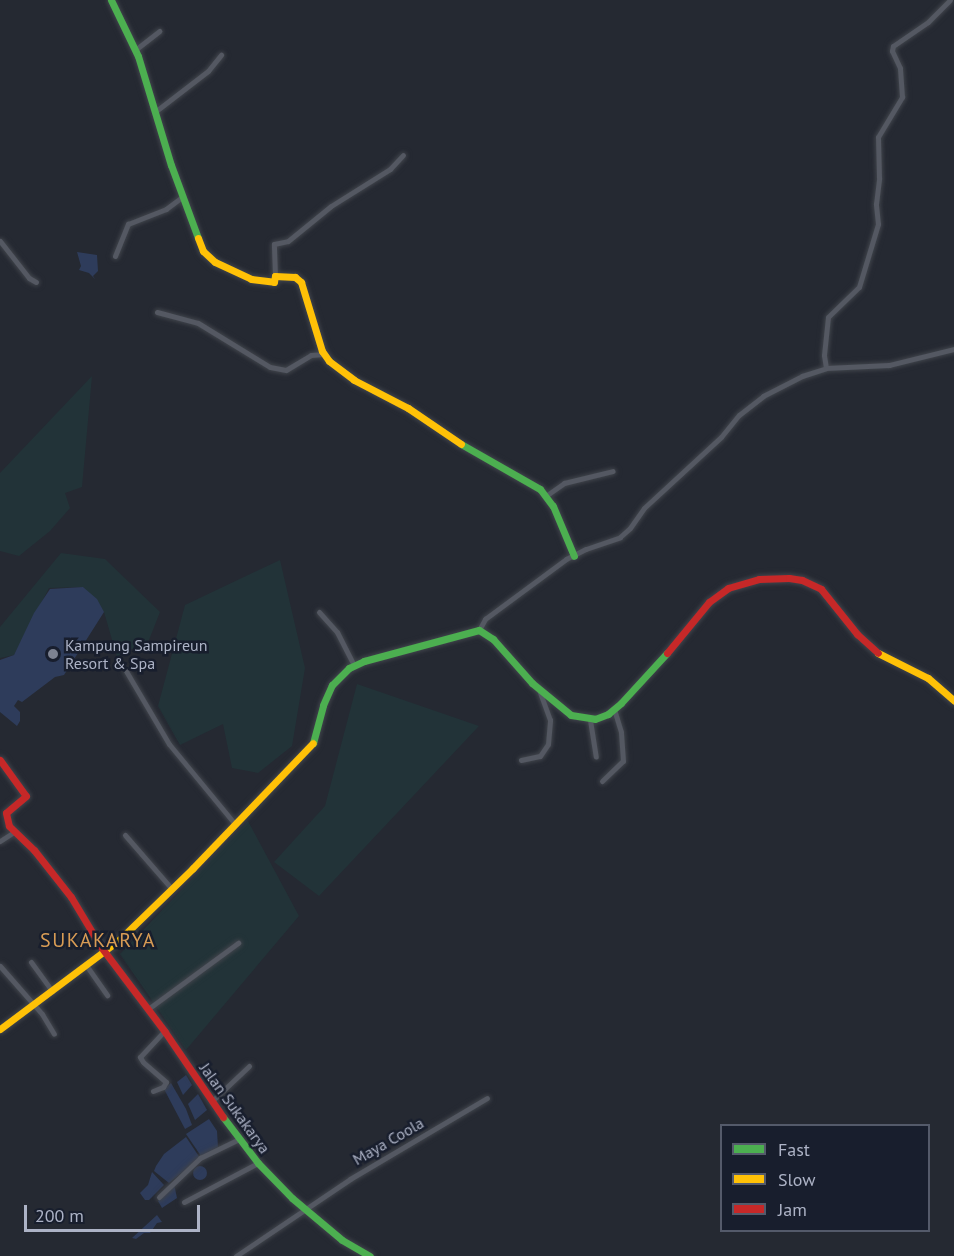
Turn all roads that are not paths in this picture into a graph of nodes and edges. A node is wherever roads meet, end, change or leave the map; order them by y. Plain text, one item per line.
1 (111, 0) edge
2 (950, 0) edge
3 (159, 31) dead end
4 (135, 50) junction
5 (221, 54) dead end
6 (156, 111) junction
7 (403, 155) dead end
8 (182, 196) junction
9 (0, 241) edge
10 (116, 256) dead end
11 (275, 276) junction
12 (36, 282) dead end
13 (157, 312) dead end
14 (954, 349) edge
15 (324, 354) junction
16 (826, 368) junction
17 (613, 471) dead end
18 (547, 495) junction
19 (574, 556) junction
20 (319, 612) dead end
21 (479, 630) junction
22 (354, 666) junction
23 (126, 671) dead end
24 (539, 689) junction
25 (954, 701) edge
26 (614, 710) junction
27 (590, 720) junction
28 (596, 757) dead end
29 (0, 760) edge
30 (521, 760) dead end
31 (602, 781) dead end
32 (235, 824) junction
33 (14, 832) junction
34 (125, 835) dead end
35 (0, 841) edge
36 (172, 888) junction
37 (238, 943) dead end
38 (105, 951) junction
39 (32, 962) dead end
40 (86, 965) junction
41 (0, 966) edge
42 (52, 991) junction
43 (108, 995) dead end
44 (34, 1005) junction
45 (148, 1009) junction
46 (0, 1029) edge
47 (164, 1031) junction
48 (54, 1034) dead end
49 (249, 1066) dead end
50 (153, 1091) dead end
51 (487, 1098) dead end
52 (212, 1101) junction
53 (239, 1139) junction
54 (258, 1163) junction
55 (159, 1197) dead end
56 (184, 1202) dead end
57 (306, 1210) junction
58 (236, 1256) edge
59 (370, 1256) edge

1 - 4 street
2 - 16 street
3 - 4 street
4 - 6 street
5 - 6 street
6 - 8 street
7 - 11 street
8 - 10 street
8 - 11 street
9 - 12 street
11 - 15 street
13 - 15 street
14 - 16 street
15 - 18 street
16 - 19 street
17 - 18 street
18 - 19 street
19 - 21 street
20 - 22 street
21 - 22 street
21 - 24 street
22 - 32 street
23 - 32 street
24 - 27 street
24 - 30 street
25 - 26 street
26 - 27 street
26 - 31 street
27 - 28 street
29 - 33 street
32 - 36 street
33 - 35 street
33 - 38 street, Jalan Sukakarya
34 - 36 street
36 - 38 street
37 - 45 street
38 - 40 street
38 - 45 street, Jalan Sukakarya
39 - 42 street
40 - 42 street
40 - 43 street
41 - 44 street
42 - 44 street
44 - 46 street
44 - 48 street
45 - 47 street, Jalan Sukakarya
47 - 50 street
47 - 52 street, Jalan Sukakarya
49 - 52 street
51 - 57 street, Maya Coola
52 - 53 street, Jalan Sukakarya
53 - 54 street, Jalan Sukakarya
53 - 55 street
54 - 56 street
54 - 57 street, Jalan Sukakarya
57 - 58 street, Maya Coola
57 - 59 street, Jalan Sukakarya

